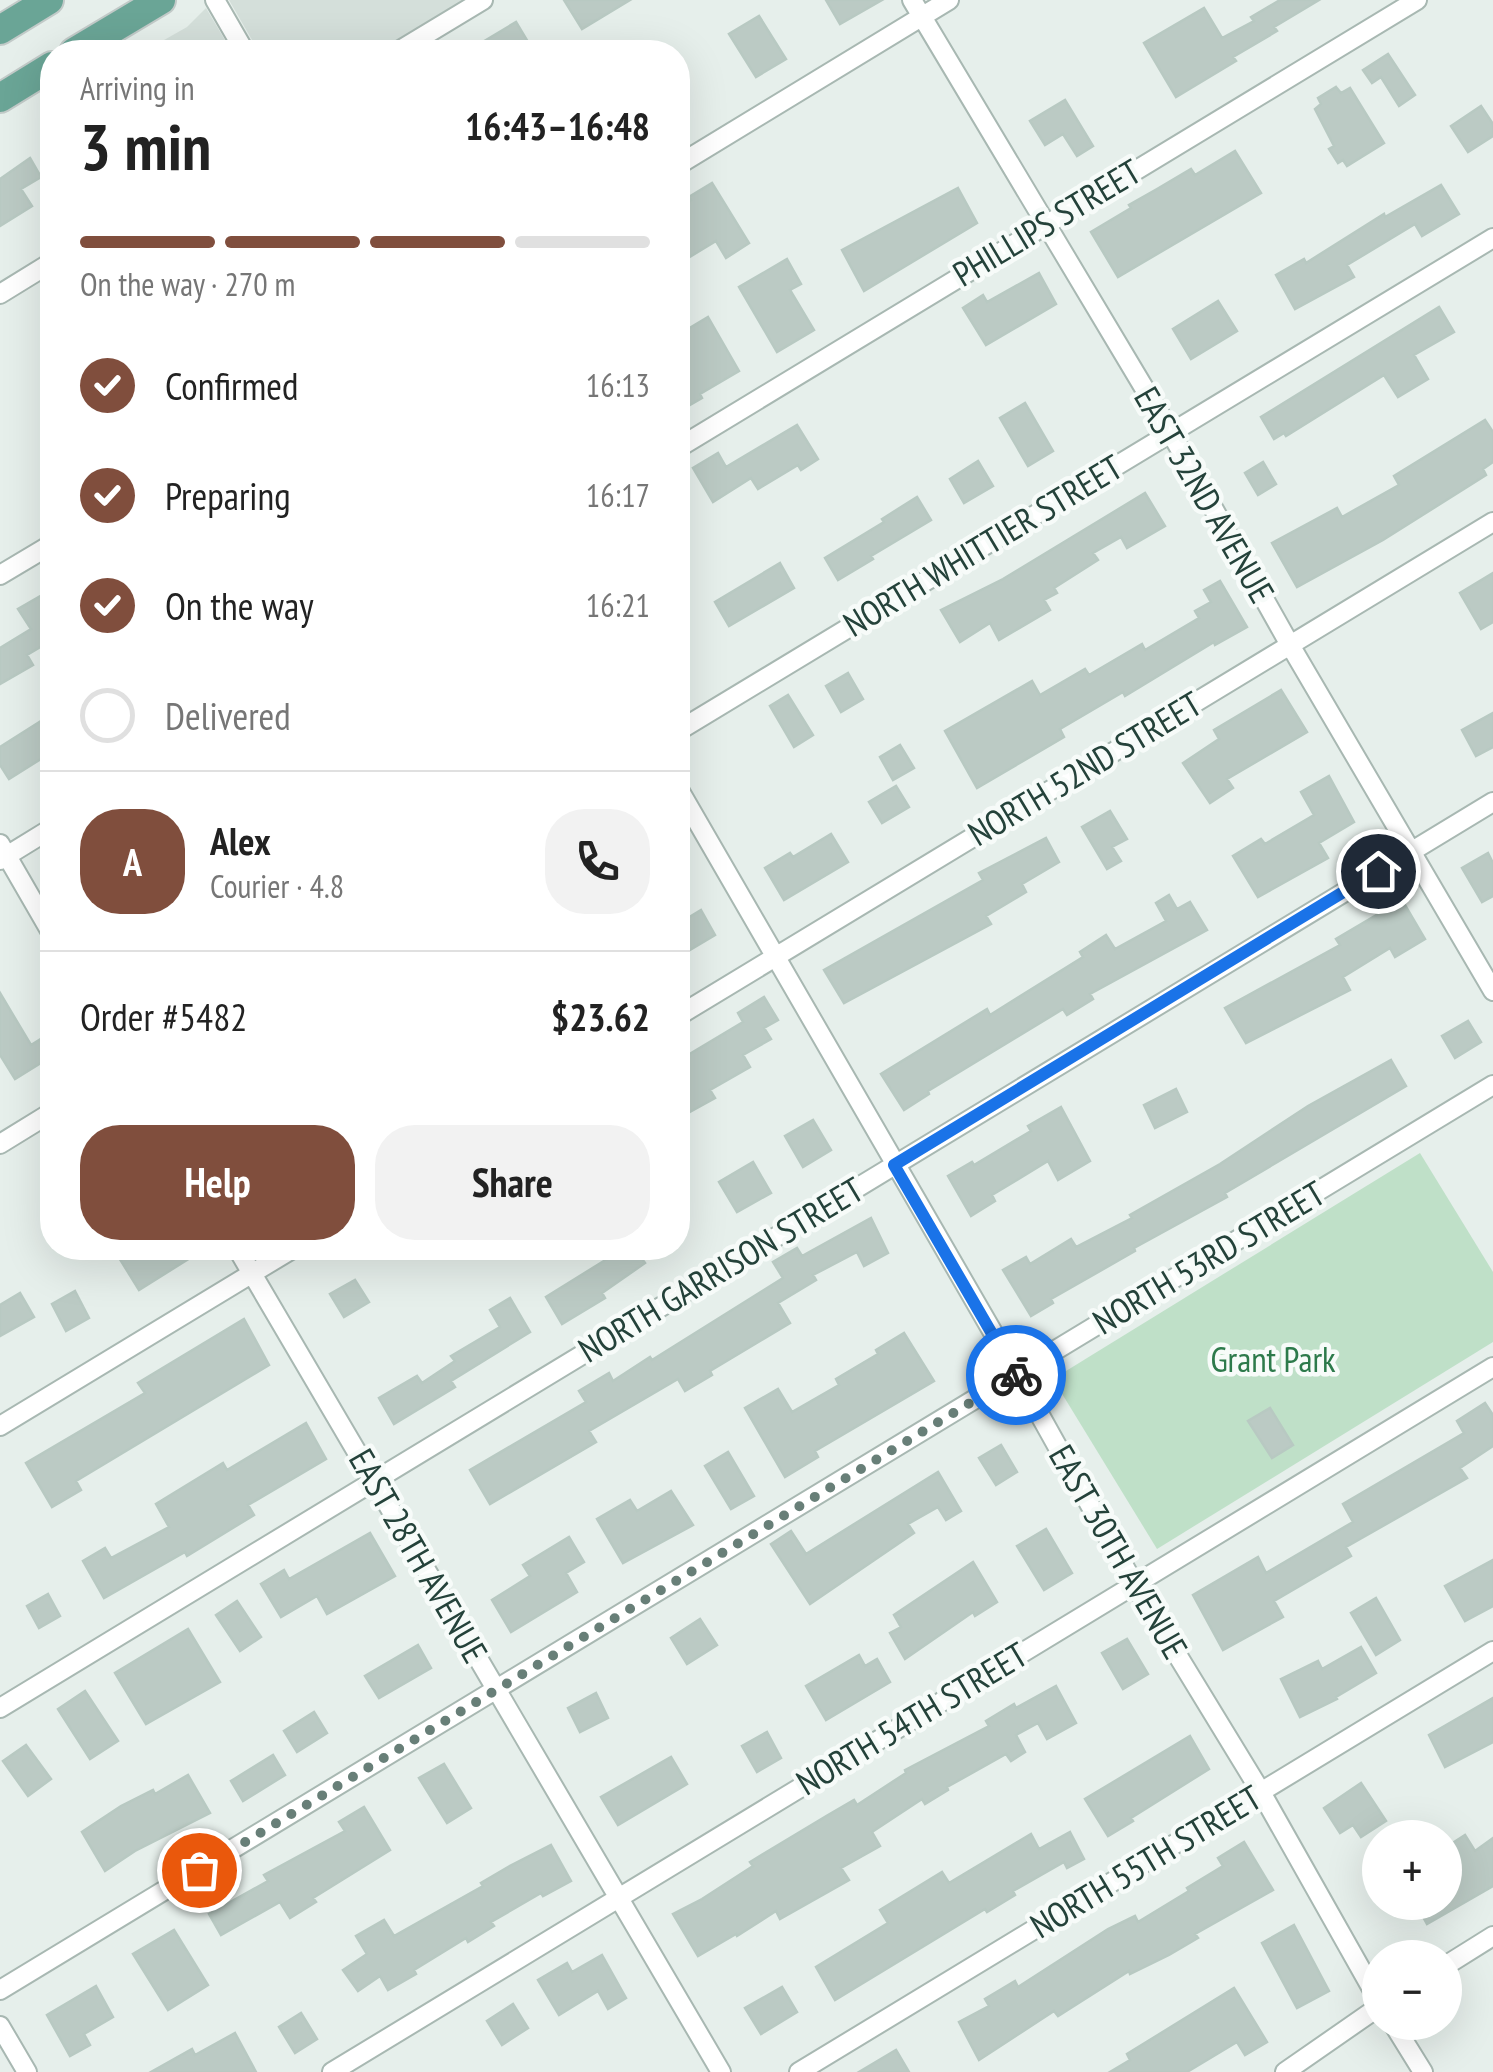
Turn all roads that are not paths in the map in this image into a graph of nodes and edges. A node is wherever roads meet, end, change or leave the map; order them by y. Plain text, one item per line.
1 (49, 0) edge
2 (160, 0) edge
3 (215, 0) edge
4 (483, 0) edge
5 (949, 0) edge
6 (1417, 0) edge
7 (917, 8) edge
8 (0, 30) edge
9 (94, 40) edge
10 (239, 40) edge
11 (417, 40) edge
12 (40, 73) edge
13 (0, 98) edge
14 (690, 157) edge
15 (1044, 224) junction
16 (1493, 238) edge
17 (40, 269) edge
18 (0, 294) edge
19 (1171, 432) junction
20 (690, 441) edge
21 (1493, 522) edge
22 (40, 551) edge
23 (0, 576) edge
24 (1290, 645) junction
25 (690, 724) edge
26 (1493, 802) edge
27 (690, 809) edge
28 (40, 834) edge
29 (1411, 851) junction
30 (2, 853) edge
31 (40, 915) edge
32 (775, 958) junction
33 (1493, 991) edge
34 (690, 1009) edge
35 (1493, 1085) edge
36 (40, 1119) edge
37 (0, 1144) edge
38 (894, 1165) junction
39 (244, 1260) edge
40 (274, 1260) edge
41 (252, 1273) junction
42 (1493, 1366) edge
43 (1017, 1374) junction
44 (0, 1426) edge
45 (374, 1480) junction
46 (1134, 1584) junction
47 (1493, 1651) edge
48 (496, 1690) junction
49 (0, 1708) edge
50 (1261, 1792) junction
51 (619, 1898) junction
52 (1493, 1936) edge
53 (1462, 1955) edge
54 (1362, 1972) edge
55 (0, 1990) edge
56 (1362, 2017) edge
57 (0, 2026) edge
58 (1403, 2040) edge
59 (27, 2072) edge
60 (332, 2072) edge
61 (721, 2072) edge
62 (800, 2072) edge
63 (1285, 2072) edge
64 (1423, 2072) edge

1 - 8 main road
2 - 9 main road
3 - 10 street
4 - 11 street
5 - 7 street
6 - 15 street, PHILLIPS STREET
7 - 14 street
7 - 15 street, EAST 32ND AVENUE
12 - 13 main road
15 - 19 street, EAST 32ND AVENUE
15 - 20 street, PHILLIPS STREET
16 - 19 street, NORTH WHITTIER STREET
17 - 18 street
19 - 24 street, EAST 32ND AVENUE
19 - 25 street, NORTH WHITTIER STREET
21 - 24 street, NORTH 52ND STREET
22 - 23 street
24 - 29 street, EAST 32ND AVENUE
24 - 32 street, NORTH 52ND STREET
26 - 29 street, NORTH GARRISON STREET
27 - 32 street, EAST 30TH AVENUE
28 - 30 street
29 - 33 street, EAST 32ND AVENUE
29 - 38 street, NORTH GARRISON STREET
30 - 31 street
32 - 34 street, NORTH 52ND STREET
32 - 38 street, EAST 30TH AVENUE
35 - 43 street, NORTH 53RD STREET
36 - 37 street
38 - 43 street, EAST 30TH AVENUE
38 - 45 street, NORTH GARRISON STREET
39 - 41 street, EAST 28TH AVENUE
40 - 41 street
41 - 44 street
41 - 45 street, EAST 28TH AVENUE
42 - 46 street, NORTH 54TH STREET
43 - 46 street, EAST 30TH AVENUE
43 - 48 street, NORTH 53RD STREET
45 - 48 street, EAST 28TH AVENUE
45 - 49 street, NORTH GARRISON STREET
46 - 50 street, EAST 30TH AVENUE
46 - 51 street, NORTH 54TH STREET
47 - 50 street, NORTH 55TH STREET
48 - 51 street, EAST 28TH AVENUE
48 - 55 street, NORTH 53RD STREET
50 - 54 street, EAST 30TH AVENUE
50 - 62 street, NORTH 55TH STREET
51 - 60 street, NORTH 54TH STREET
51 - 61 street, EAST 28TH AVENUE
52 - 53 street
56 - 63 street
57 - 59 street
58 - 64 street

